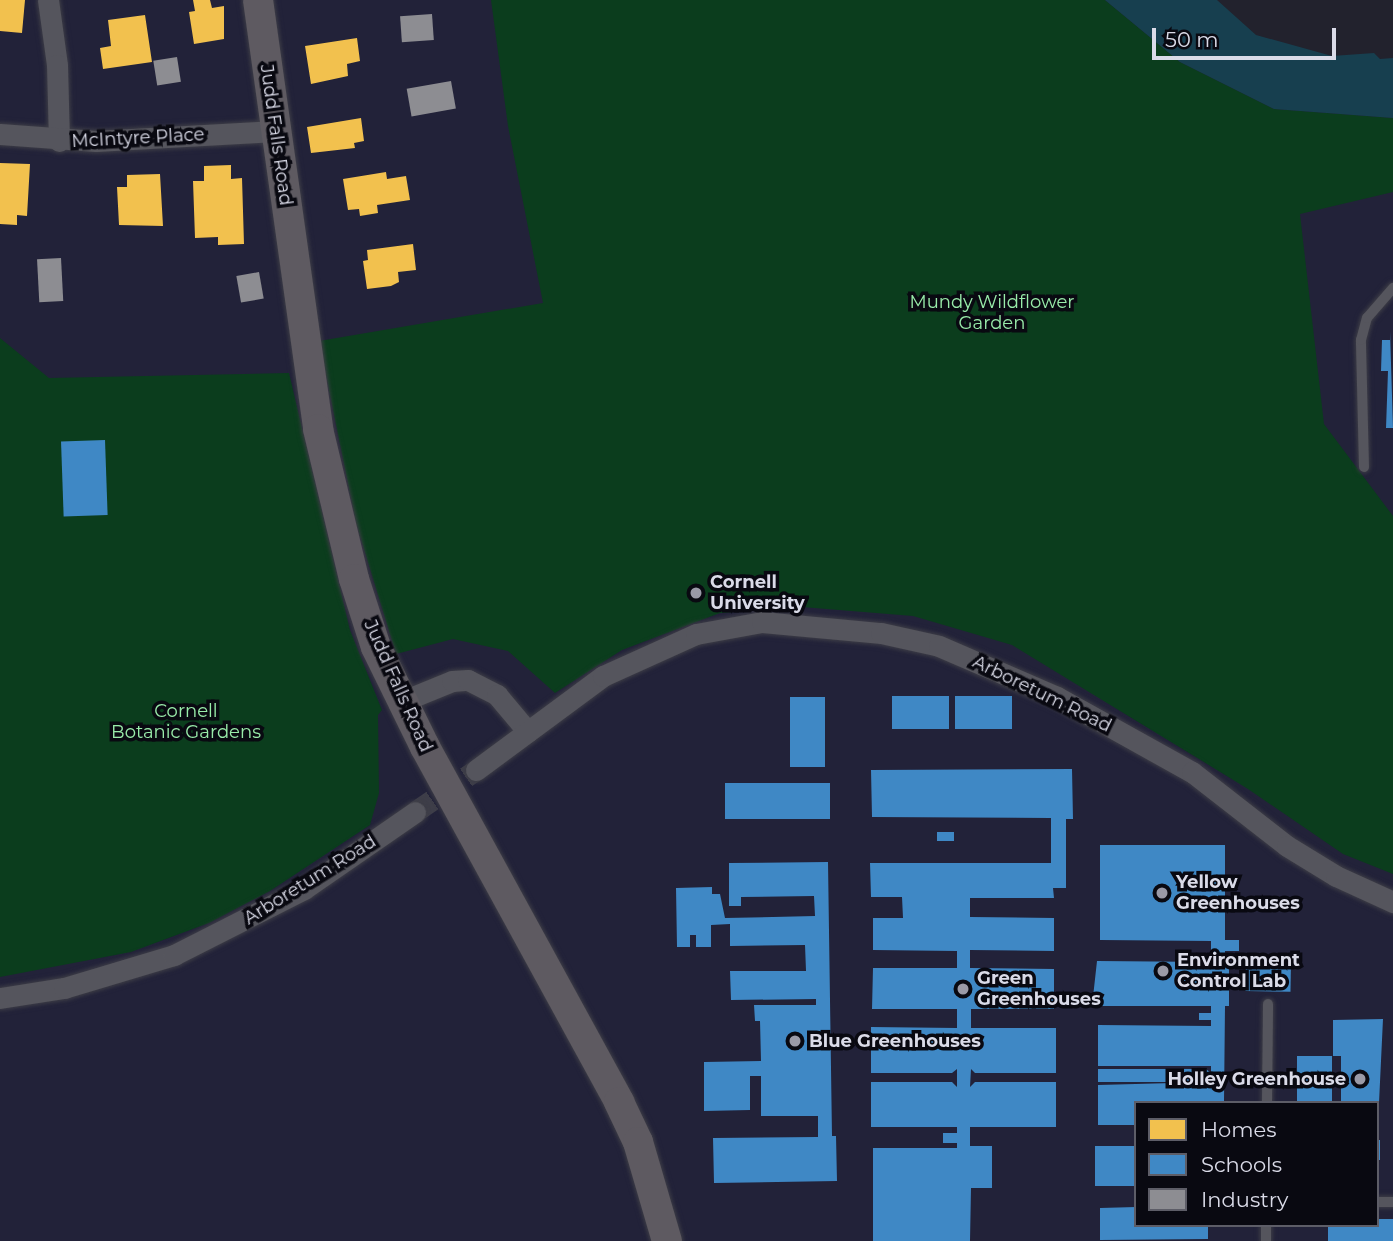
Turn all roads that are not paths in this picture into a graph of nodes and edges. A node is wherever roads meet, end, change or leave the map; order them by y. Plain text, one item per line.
1 (48, 0) edge
2 (258, 0) edge
3 (276, 131) junction
4 (0, 134) edge
5 (59, 141) junction
6 (1393, 288) edge
7 (1364, 467) dead end
8 (402, 701) junction
9 (528, 733) junction
10 (476, 770) tunnel mouth
11 (415, 812) tunnel mouth
12 (1393, 902) edge
13 (0, 998) edge
14 (1268, 1004) dead end
15 (1267, 1101) edge
16 (667, 1241) edge

1 - 5 street
2 - 3 street, Judd Falls Road
3 - 5 street, McIntyre Place
3 - 8 street, Judd Falls Road
4 - 5 street, McIntyre Place
6 - 7 lane
8 - 9 street
8 - 16 street, Judd Falls Road
9 - 10 street, Arboretum Road
9 - 12 street, Arboretum Road
11 - 13 street, Arboretum Road
14 - 15 lane

